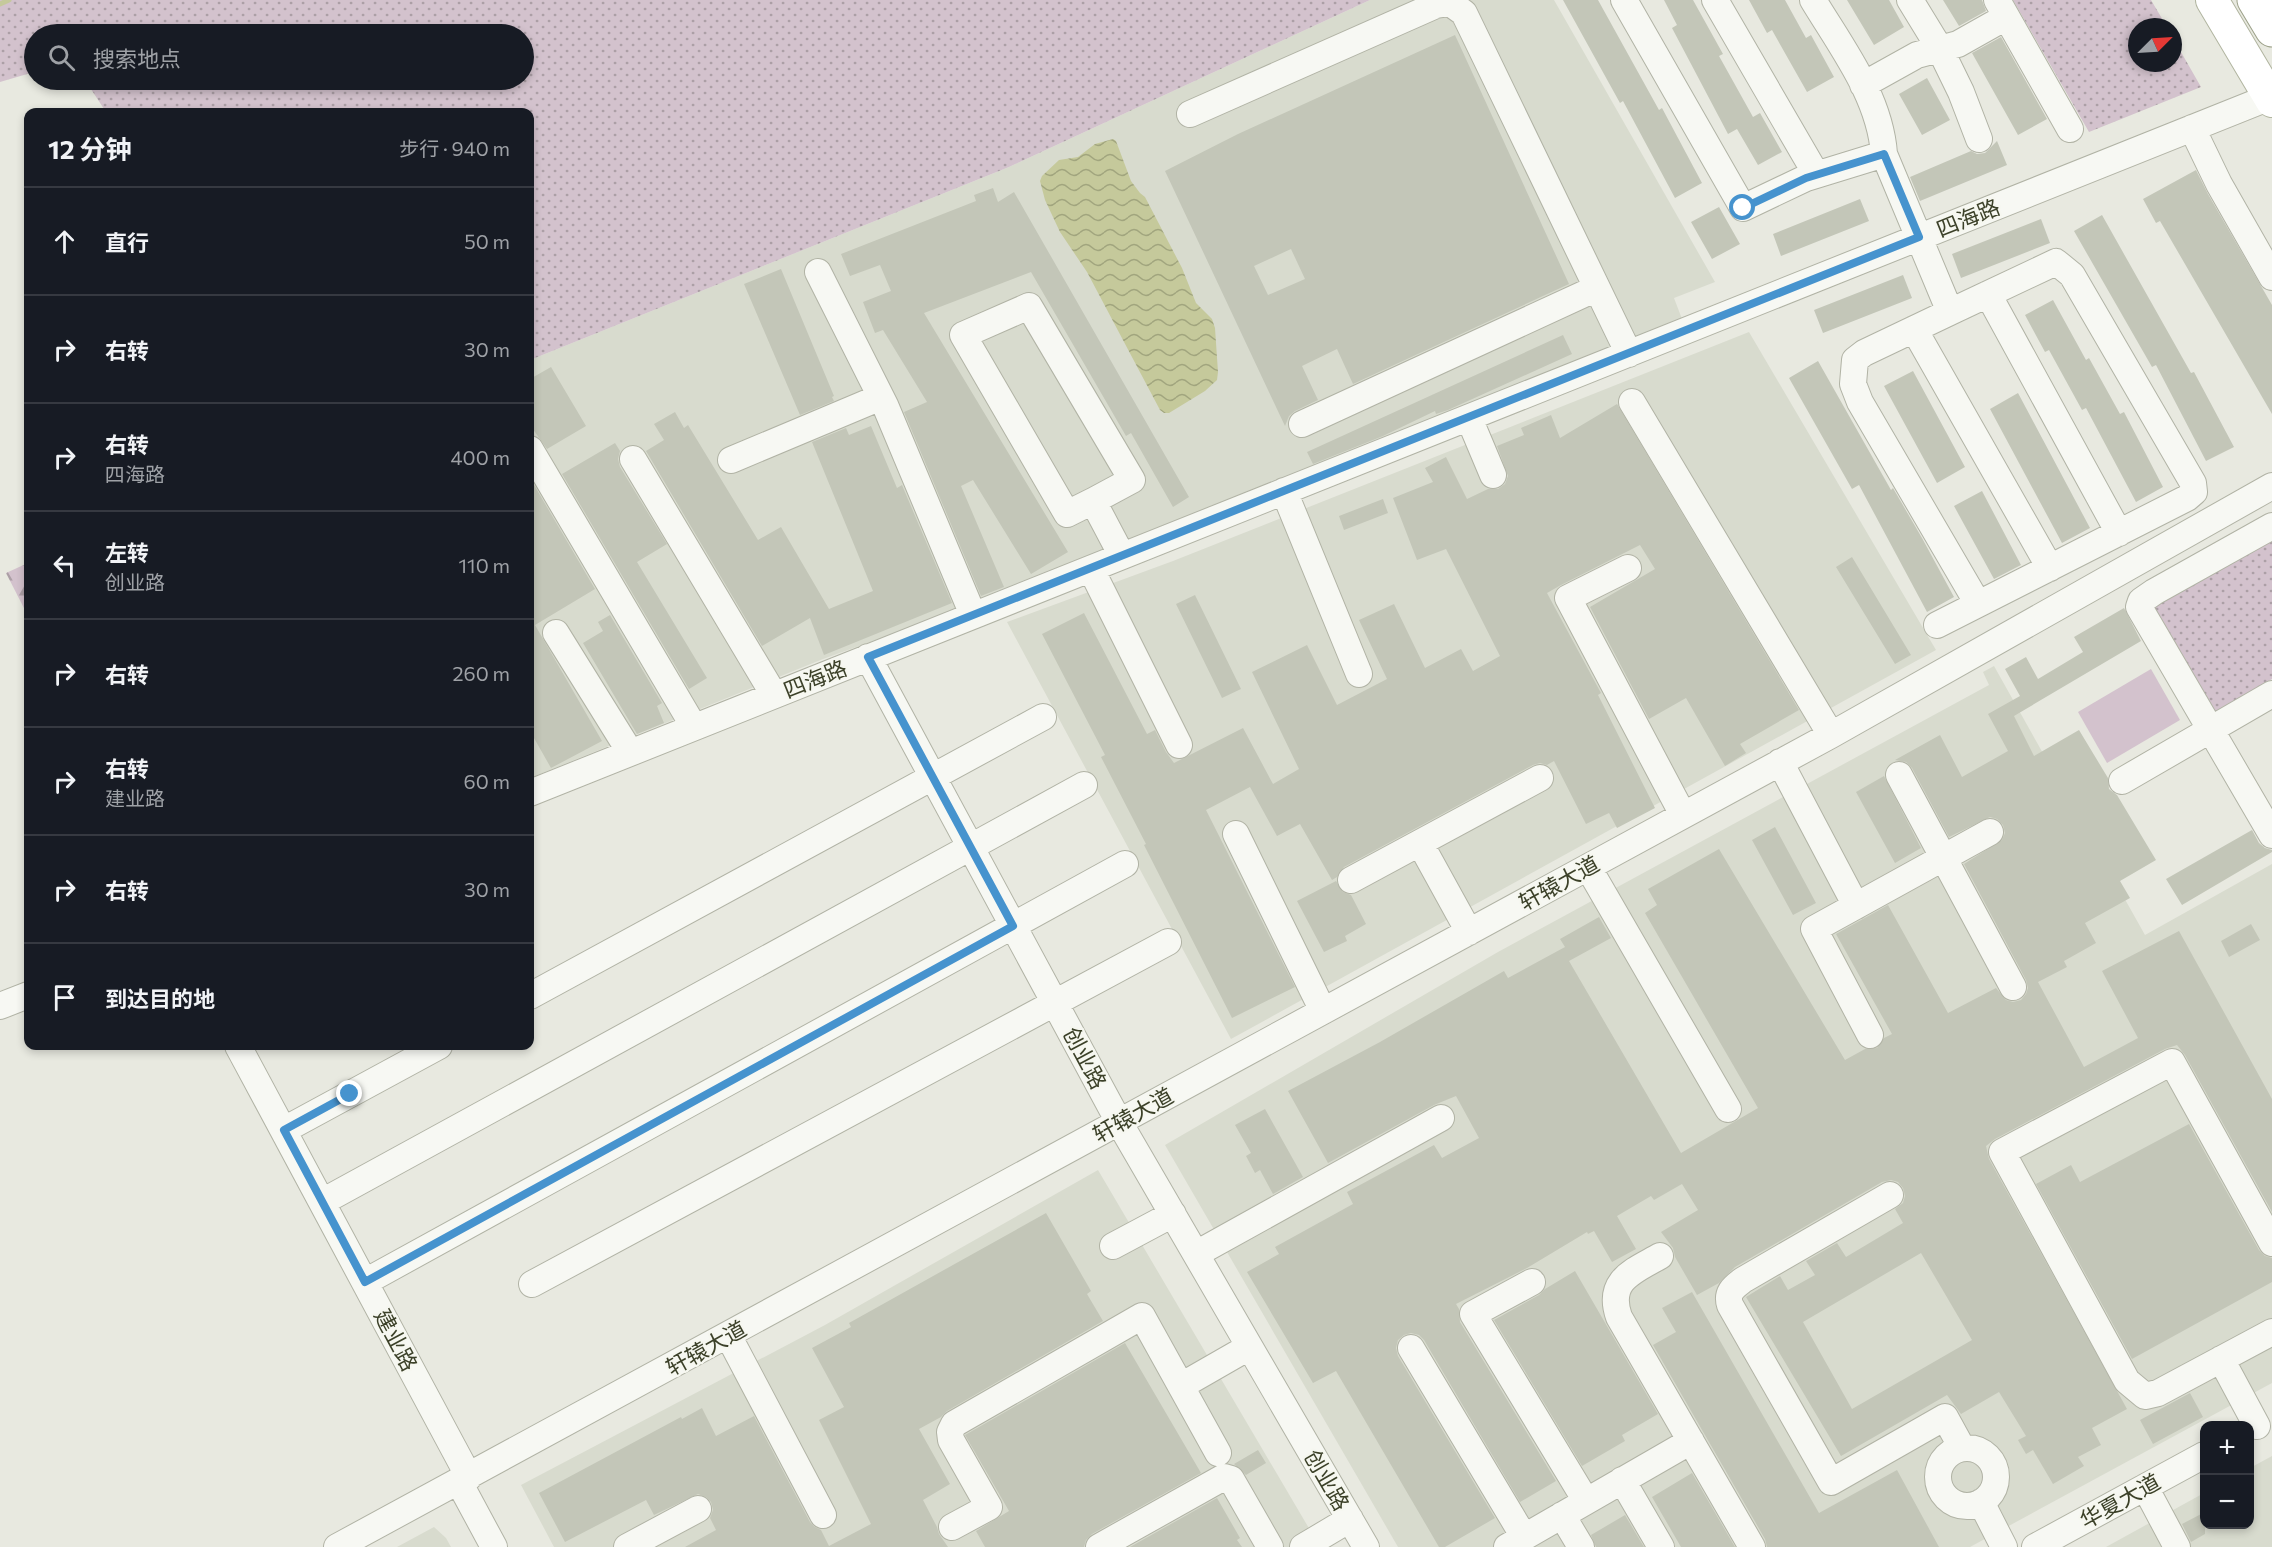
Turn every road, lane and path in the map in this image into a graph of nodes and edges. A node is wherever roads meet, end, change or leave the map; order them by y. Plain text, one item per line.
1 (1624, 0) edge
2 (1715, 0) edge
3 (1813, 0) edge
4 (1910, 0) edge
5 (2212, 0) edge
6 (2254, 0) edge
7 (2001, 8) edge
8 (2272, 30) edge
9 (1940, 49) junction
10 (1863, 85) junction
11 (2271, 99) edge
12 (1190, 114) dead end
13 (2192, 128) junction
14 (2070, 129) dead end
15 (1978, 139) dead end
16 (1884, 154) junction
17 (1816, 174) junction
18 (1919, 237) junction
19 (818, 272) dead end
20 (2272, 277) edge
21 (1597, 288) junction
22 (1988, 294) junction
23 (1950, 312) junction
24 (1914, 329) junction
25 (1629, 354) junction
26 (881, 397) junction
27 (1632, 402) dead end
28 (1469, 418) junction
29 (1302, 424) dead end
30 (534, 456) edge
31 (633, 459) dead end
32 (731, 460) dead end
33 (1493, 475) dead end
34 (2272, 486) edge
35 (1284, 492) junction
36 (1093, 501) junction
37 (2272, 526) edge
38 (2119, 533) junction
39 (1122, 556) junction
40 (1628, 568) dead end
41 (2050, 568) junction
42 (1091, 569) junction
43 (1978, 604) junction
44 (973, 615) junction
45 (1937, 625) dead end
46 (556, 633) dead end
47 (868, 657) junction
48 (1359, 674) dead end
49 (2272, 694) edge
50 (774, 695) junction
51 (1043, 717) dead end
52 (694, 727) junction
53 (2210, 730) junction
54 (1831, 735) junction
55 (1179, 746) dead end
56 (630, 752) junction
57 (1780, 762) junction
58 (1899, 775) dead end
59 (932, 777) junction
60 (1540, 778) dead end
61 (2122, 781) dead end
62 (1084, 785) dead end
63 (534, 791) edge
64 (1683, 815) junction
65 (1990, 832) dead end
66 (1236, 834) dead end
67 (2272, 835) edge
68 (1420, 843) junction
69 (970, 847) junction
70 (1943, 858) junction
71 (1125, 864) dead end
72 (1588, 867) junction
73 (1351, 880) dead end
74 (1856, 906) junction
75 (1013, 926) junction
76 (1469, 932) junction
77 (1168, 942) dead end
78 (2013, 987) dead end
79 (534, 994) edge
80 (24, 997) edge
81 (1055, 1003) junction
82 (0, 1006) edge
83 (1323, 1011) junction
84 (1870, 1035) dead end
85 (240, 1050) edge
86 (433, 1050) edge
87 (1728, 1109) dead end
88 (1441, 1118) dead end
89 (1119, 1122) junction
90 (284, 1130) junction
91 (1890, 1195) dead end
92 (322, 1202) junction
93 (1173, 1214) junction
94 (2272, 1243) edge
95 (1113, 1246) dead end
96 (1196, 1254) junction
97 (1660, 1256) dead end
98 (365, 1282) junction
99 (1532, 1282) dead end
100 (532, 1284) dead end
101 (2272, 1332) edge
102 (728, 1335) junction
103 (1249, 1347) junction
104 (1411, 1348) dead end
105 (2221, 1359) junction
106 (1181, 1386) junction
107 (2260, 1425) edge
108 (1691, 1441) junction
109 (1962, 1448) junction
110 (1218, 1453) dead end
111 (2200, 1458) edge
112 (464, 1479) junction
113 (1623, 1480) junction
114 (2145, 1487) junction
115 (1586, 1501) junction
116 (1981, 1502) junction
117 (698, 1509) dead end
118 (823, 1515) dead end
119 (1562, 1515) junction
120 (1350, 1520) junction
121 (952, 1527) dead end
122 (1515, 1542) edge
123 (337, 1547) edge
124 (494, 1547) edge
125 (627, 1547) edge
126 (1099, 1547) edge
127 (1270, 1547) edge
128 (1303, 1547) edge
129 (1366, 1547) edge
130 (1581, 1547) edge
131 (1661, 1547) edge
132 (1752, 1547) edge
133 (2004, 1547) edge
134 (2035, 1547) edge
135 (2177, 1547) edge

1 - 17 street
2 - 17 street
3 - 10 street
4 - 9 street
5 - 11 main road
6 - 8 highway
7 - 9 street
7 - 14 street
9 - 10 street
9 - 15 street
10 - 16 street
11 - 13 street, 四海路
12 - 21 street
13 - 18 street, 四海路
13 - 20 street
16 - 17 street
16 - 18 street
18 - 23 street
18 - 25 street, 四海路
19 - 26 street
21 - 25 street
21 - 29 street
22 - 23 street
22 - 38 street
22 - 38 street
23 - 24 street
24 - 41 street
24 - 43 street
25 - 28 street, 四海路
26 - 32 street
26 - 44 street
27 - 54 street
28 - 33 street
28 - 35 street, 四海路
30 - 52 street
31 - 50 street
34 - 54 street, 轩辕大道
35 - 39 street, 四海路
35 - 48 street
36 - 36 street
36 - 39 street
37 - 53 street
38 - 41 street
39 - 42 street, 四海路
40 - 64 street
41 - 43 street
42 - 44 street, 四海路
42 - 55 street
43 - 45 street
44 - 47 street, 四海路
46 - 56 street
47 - 50 street, 四海路
47 - 59 street, 创业路
49 - 53 street
50 - 52 street, 四海路
51 - 59 street
52 - 56 street, 四海路
53 - 61 street
53 - 67 street
54 - 57 street, 轩辕大道
56 - 63 street, 四海路
57 - 64 street, 轩辕大道
57 - 74 street
58 - 70 street
59 - 69 street, 创业路
59 - 79 street
60 - 68 street
62 - 69 street
64 - 72 street, 轩辕大道
65 - 70 street
66 - 83 street
68 - 73 street
68 - 76 street
69 - 75 street, 创业路
69 - 92 street
70 - 74 street
70 - 78 street
71 - 75 street
72 - 76 street, 轩辕大道
72 - 87 street
74 - 84 street
75 - 81 street, 创业路
75 - 98 street
76 - 83 street, 轩辕大道
77 - 81 street
80 - 82 street
81 - 89 street, 创业路
81 - 100 street
83 - 89 street, 轩辕大道
85 - 90 street, 建业路
86 - 90 street
88 - 96 street
89 - 93 street, 创业路
89 - 102 street, 轩辕大道
90 - 92 street, 建业路
91 - 109 street
92 - 98 street, 建业路
93 - 95 street
93 - 96 street, 创业路
94 - 105 street
96 - 103 street, 创业路
97 - 108 street
98 - 112 street, 建业路
99 - 115 street
101 - 105 street
102 - 112 street, 轩辕大道
102 - 118 street
103 - 106 street
103 - 120 street, 创业路
104 - 122 street
105 - 107 street
106 - 110 street
106 - 121 street
108 - 113 street
108 - 132 street
109 - 116 street
109 - 116 street
111 - 114 street, 华夏大道
112 - 123 street, 轩辕大道
112 - 124 street, 建业路
113 - 115 street
113 - 131 street
114 - 134 street, 华夏大道
114 - 135 street
115 - 119 street
116 - 133 street
117 - 125 street
119 - 122 street
119 - 130 street
120 - 128 street
120 - 129 street, 创业路
126 - 127 street

